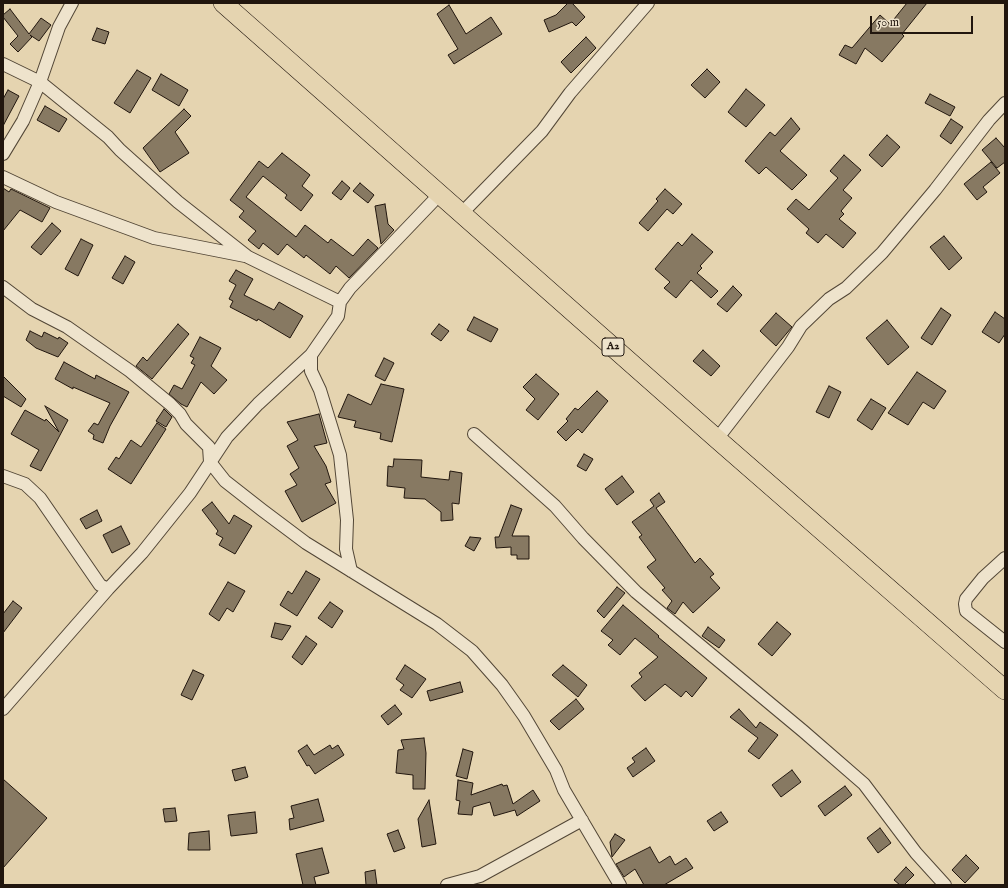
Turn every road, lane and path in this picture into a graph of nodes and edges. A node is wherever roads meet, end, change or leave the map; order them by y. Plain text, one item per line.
1 (72, 3) edge
2 (223, 3) edge
3 (648, 3) edge
4 (3, 64) edge
5 (40, 82) junction
6 (1005, 103) edge
7 (3, 154) edge
8 (3, 177) edge
9 (440, 194) junction
10 (462, 213) junction
11 (248, 257) junction
12 (3, 287) edge
13 (340, 302) junction
14 (311, 355) junction
15 (474, 434) dead end
16 (717, 439) junction
17 (210, 462) junction
18 (3, 476) edge
19 (1005, 558) edge
20 (351, 571) junction
21 (108, 589) junction
22 (1005, 642) edge
23 (1005, 690) edge
24 (3, 709) edge
25 (582, 820) junction
26 (447, 885) edge
27 (620, 885) edge
28 (945, 885) edge

1 - 5 street
2 - 9 highway, A2
3 - 10 street
4 - 5 street
5 - 7 street
5 - 11 street
6 - 16 street
8 - 11 street
9 - 10 highway, A2
9 - 13 street
10 - 16 highway, A2
11 - 13 street
12 - 17 street
13 - 14 street
14 - 17 street
14 - 20 street
15 - 28 street
16 - 23 highway, A2
17 - 20 street
17 - 21 street
18 - 21 street
19 - 22 street
20 - 25 street
21 - 24 street
25 - 26 street
25 - 27 street

